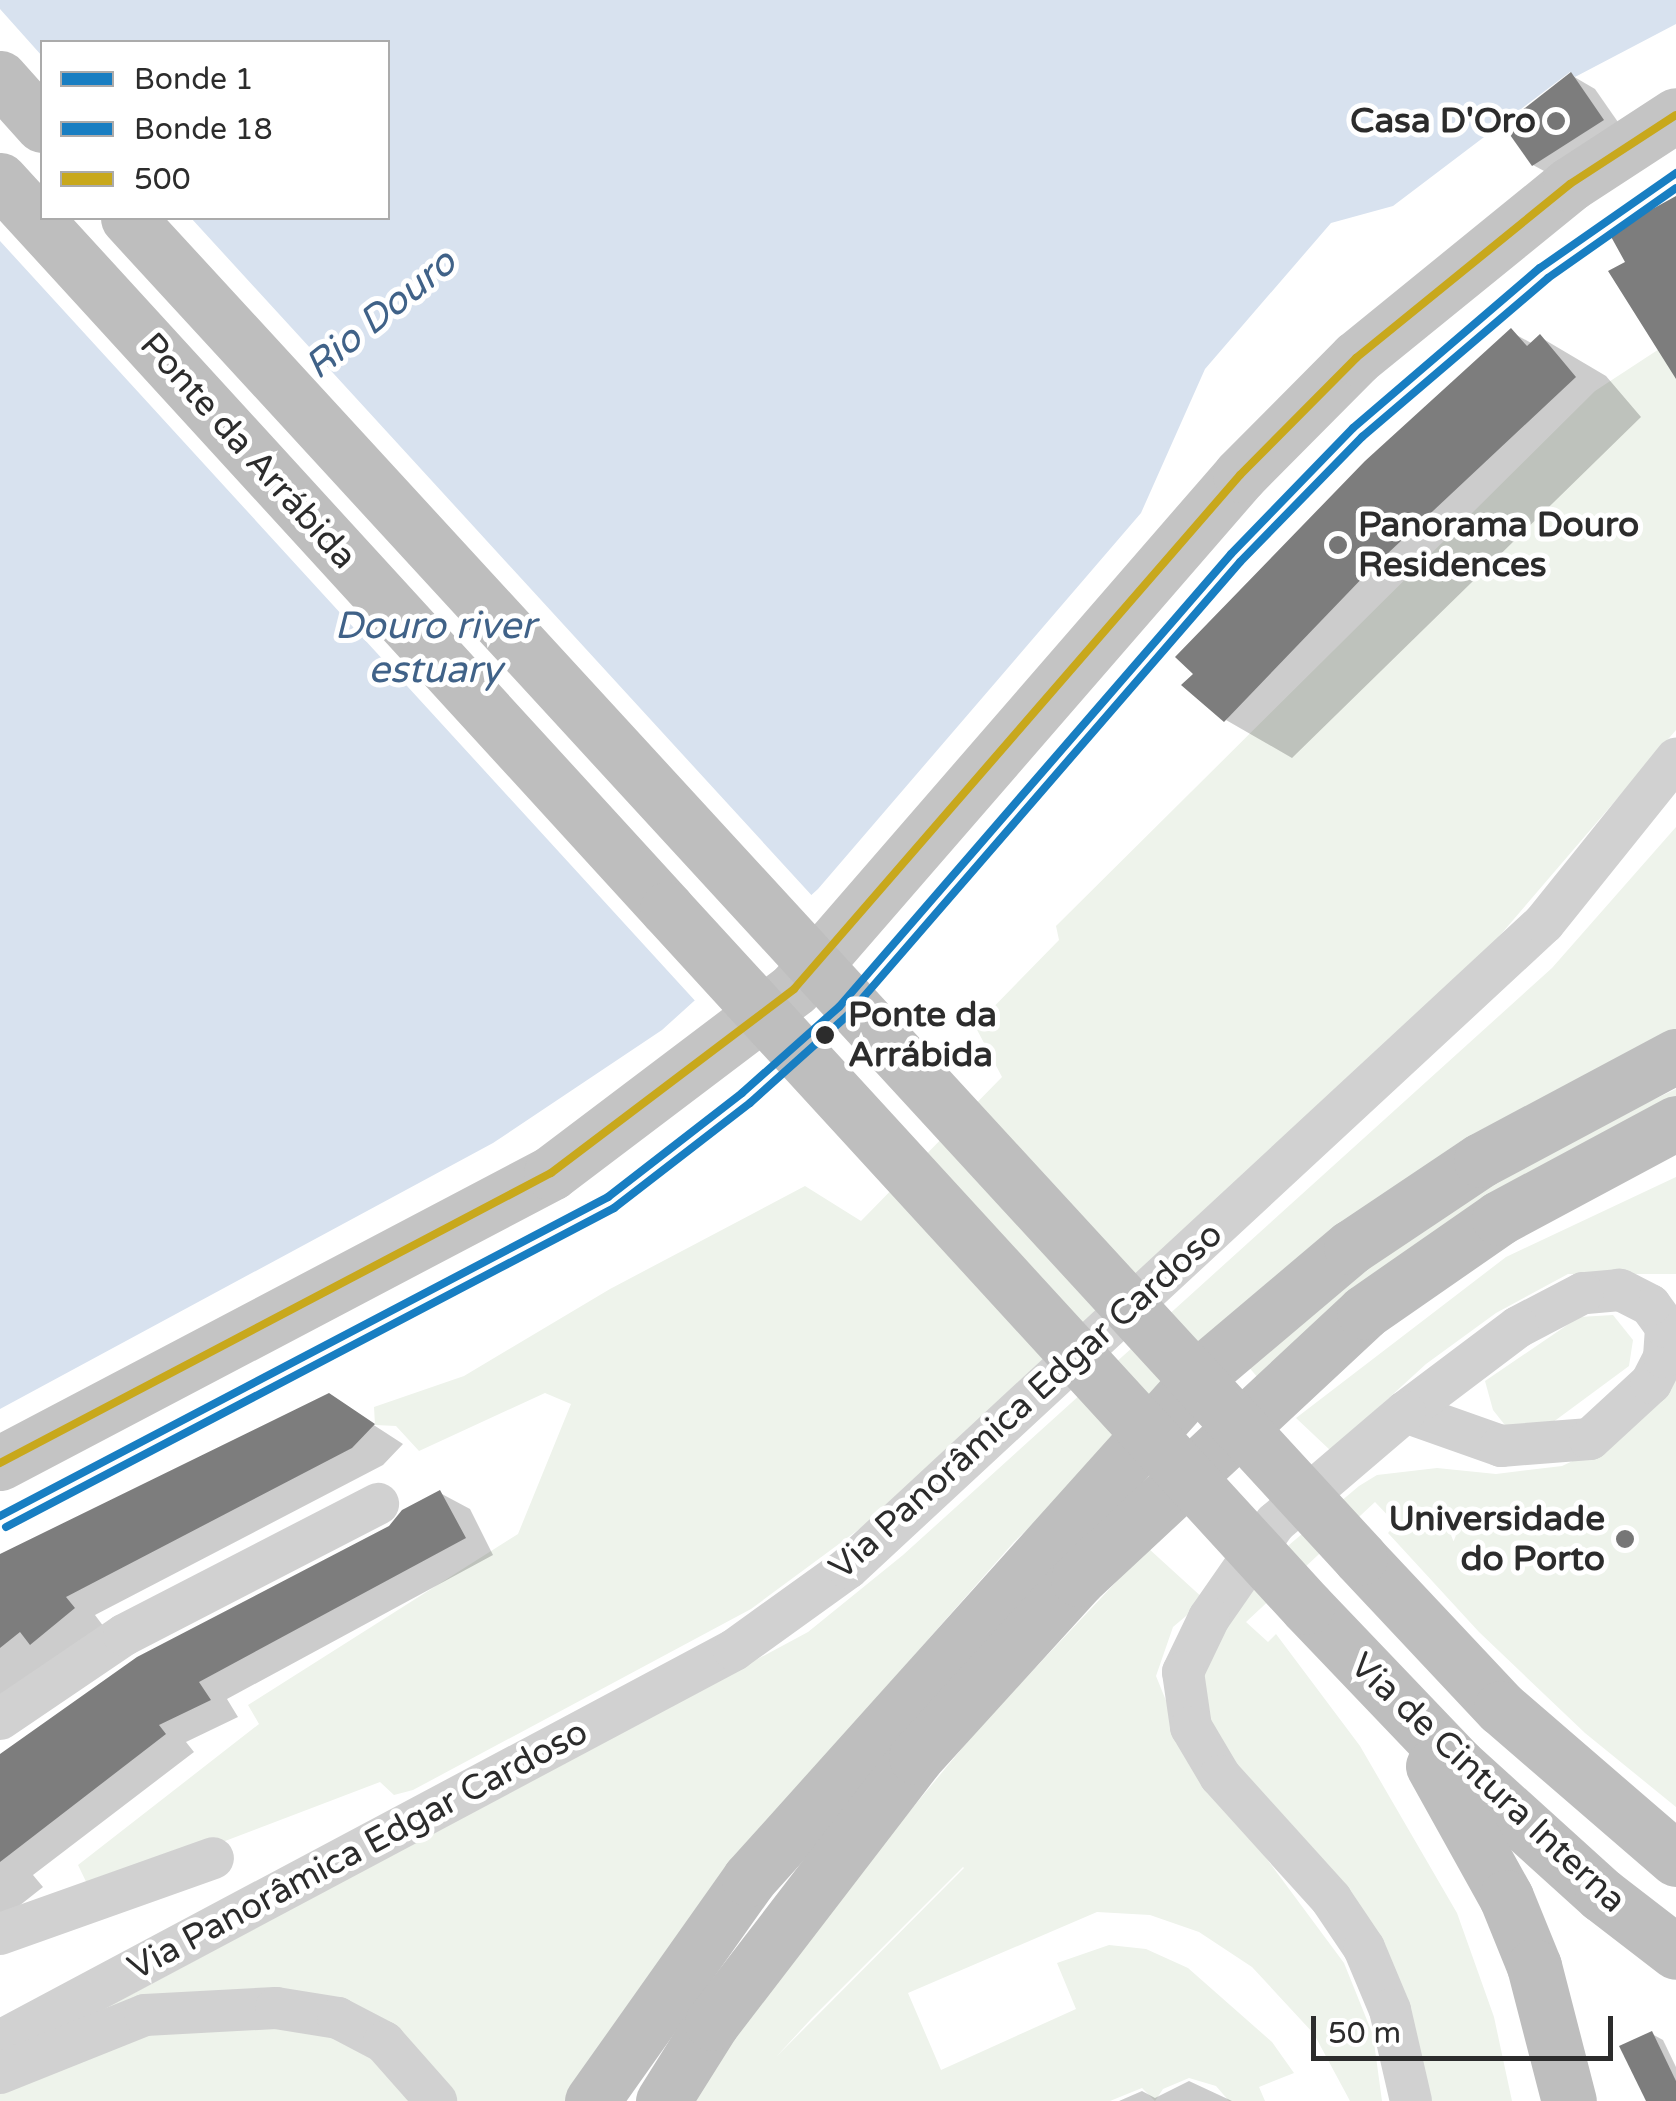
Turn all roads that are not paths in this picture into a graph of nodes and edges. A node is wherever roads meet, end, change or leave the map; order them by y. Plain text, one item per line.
1 (0, 78) edge
2 (1676, 115) edge
3 (40, 122) edge
4 (0, 180) edge
5 (130, 220) edge
6 (1676, 759) edge
7 (1676, 1056) edge
8 (1676, 1123) edge
9 (1405, 1412) junction
10 (0, 1463) edge
11 (378, 1504) dead end
12 (1360, 1558) joint
13 (1307, 1607) joint
14 (1375, 1682) junction
15 (0, 1719) edge
16 (213, 1858) dead end
17 (1676, 1859) edge
18 (0, 1934) edge
19 (1676, 1952) edge
20 (0, 2040) edge
21 (0, 2073) edge
22 (436, 2101) edge
23 (592, 2101) edge
24 (663, 2101) edge
25 (1412, 2101) edge
26 (1569, 2101) edge

1 - 3 highway
2 - 10 main road
4 - 13 highway, Ponte da Arrábida, bridge
5 - 12 highway, Ponte da Arrábida, bridge
6 - 20 street, Via Panorâmica Edgar Cardoso
7 - 23 highway
8 - 24 highway
9 - 9 street
9 - 25 street
11 - 15 street
12 - 17 highway, Via de Cintura Interna
13 - 14 highway, Via de Cintura Interna
14 - 19 highway, Via de Cintura Interna
14 - 26 highway
16 - 18 street
21 - 22 street

